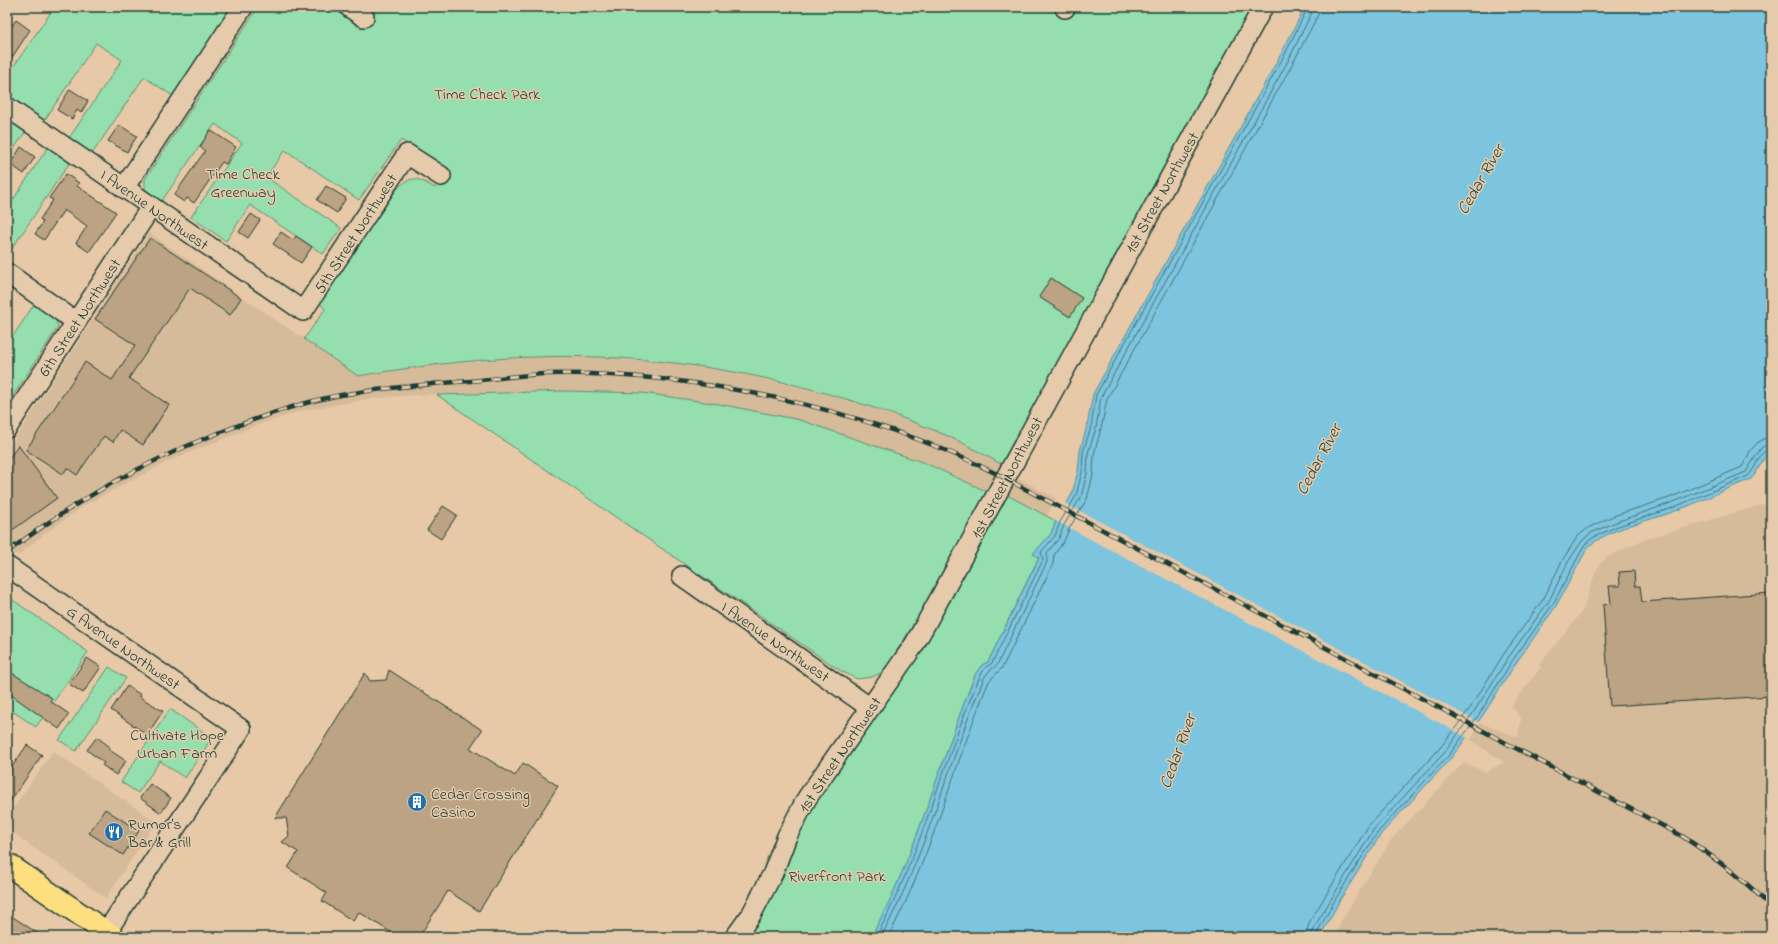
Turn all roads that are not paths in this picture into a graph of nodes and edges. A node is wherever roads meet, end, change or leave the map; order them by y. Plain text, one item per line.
1 (243, 7) edge
2 (1263, 7) edge
3 (7, 107) edge
4 (441, 176) dead end
5 (124, 188) junction
6 (151, 206) junction
7 (7, 273) edge
8 (303, 311) joint
9 (76, 322) junction
10 (7, 428) edge
11 (7, 566) edge
12 (682, 576) dead end
13 (869, 707) junction
14 (7, 864) edge
15 (107, 935) edge
16 (736, 937) edge

1 - 5 street
2 - 13 street, 1st Street Northwest
3 - 5 street, I Avenue Northwest
4 - 8 street, 5th Street Northwest
5 - 6 street, I Avenue Northwest
6 - 8 street, I Avenue Northwest
6 - 9 street, 6th Street Northwest
7 - 9 street
9 - 10 street, 6th Street Northwest
11 - 15 street, G Avenue Northwest
12 - 13 street, I Avenue Northwest
13 - 16 street, 1st Street Northwest
14 - 15 main road

